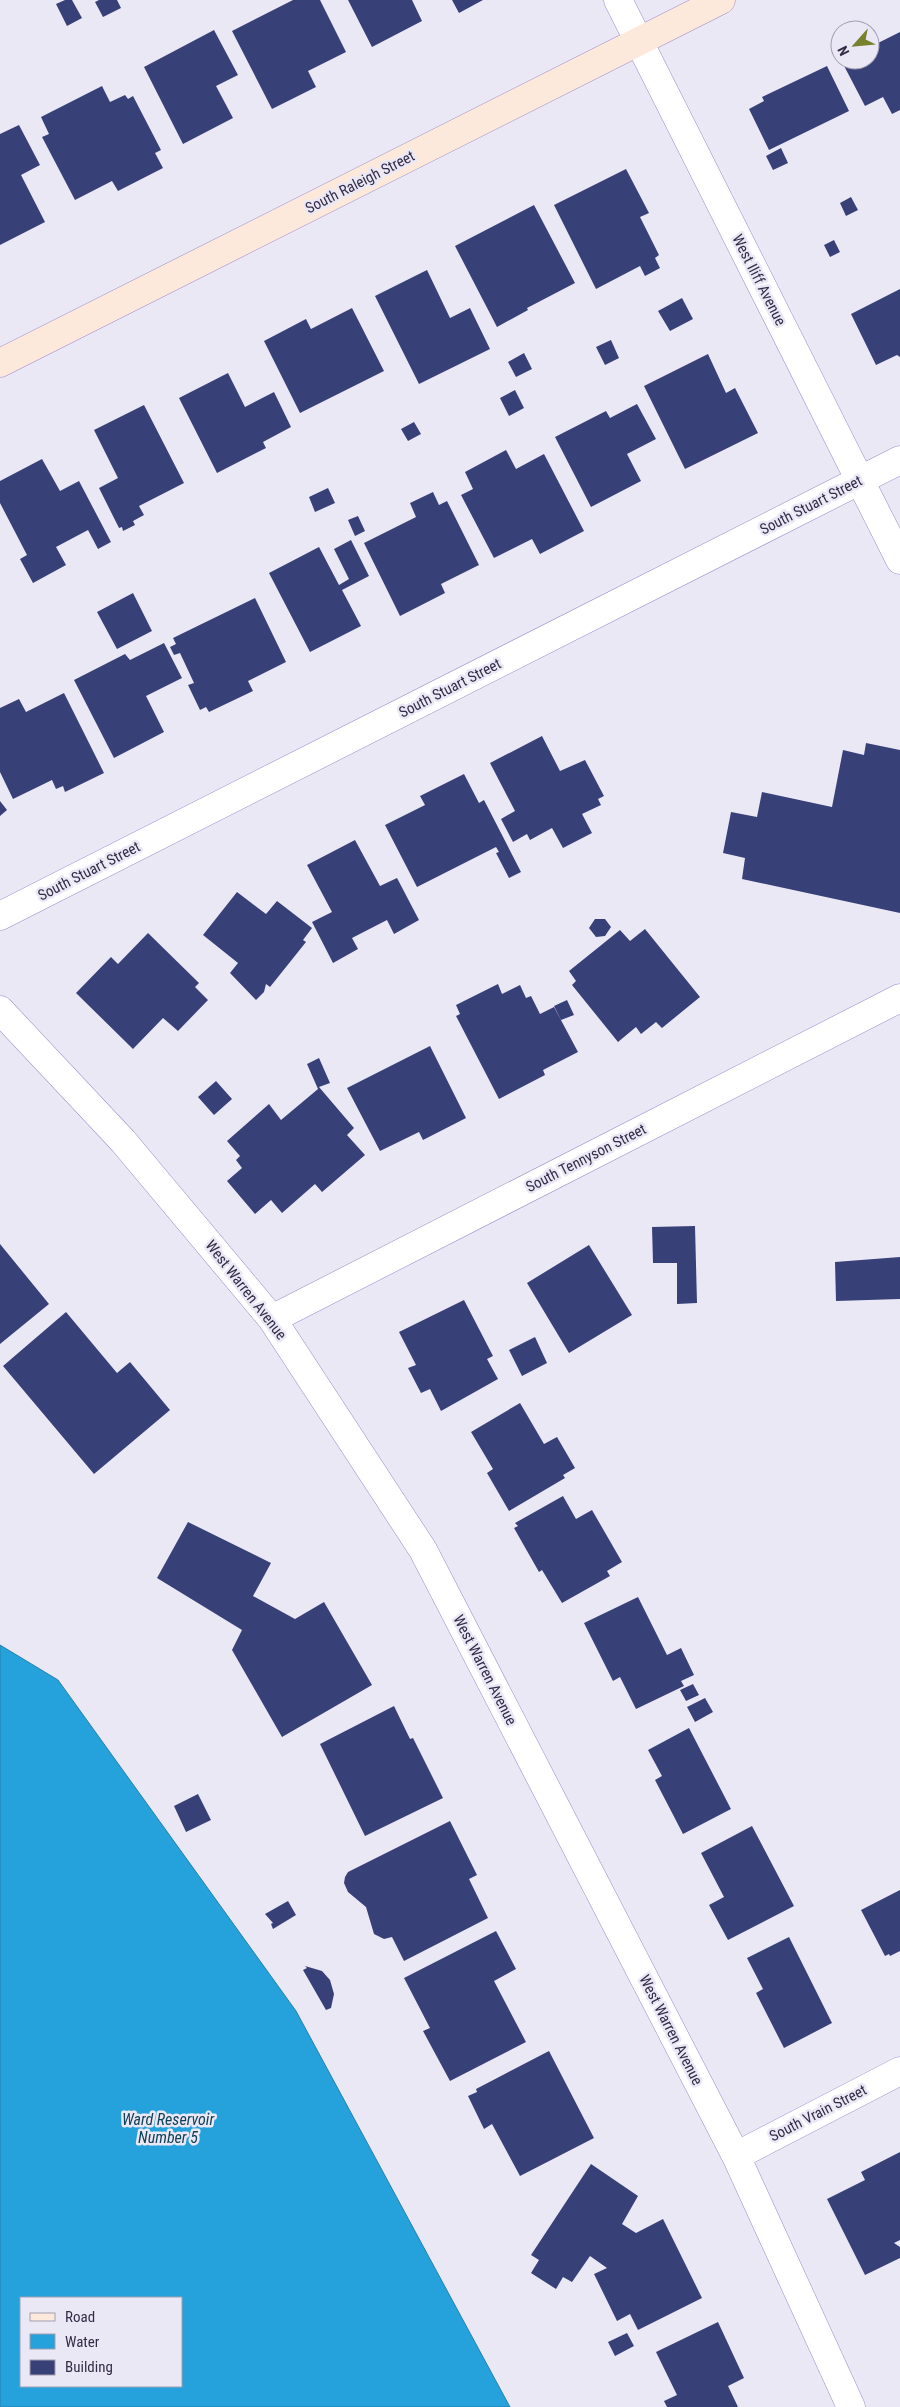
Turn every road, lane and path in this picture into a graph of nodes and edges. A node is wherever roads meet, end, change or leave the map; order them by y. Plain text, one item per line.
1 (618, 0) edge
2 (721, 0) edge
3 (639, 42) junction
4 (0, 364) edge
5 (900, 460) edge
6 (860, 480) junction
7 (900, 560) edge
8 (0, 916) edge
9 (900, 998) edge
10 (0, 1010) edge
11 (272, 1319) junction
12 (900, 2071) edge
13 (736, 2156) junction
14 (851, 2407) edge

1 - 3 street, West Iliff Avenue
2 - 3 street, South Raleigh Street
3 - 4 street, South Raleigh Street
3 - 6 street, West Iliff Avenue
5 - 6 street, South Stuart Street
6 - 7 street, West Iliff Avenue
6 - 8 street, South Stuart Street
9 - 11 street, South Tennyson Street
10 - 11 street, West Warren Avenue
11 - 13 street, West Warren Avenue
12 - 13 street, South Vrain Street
13 - 14 street, West Warren Avenue

